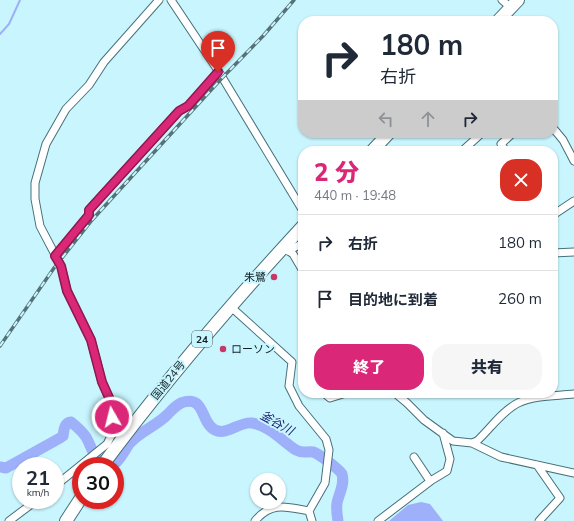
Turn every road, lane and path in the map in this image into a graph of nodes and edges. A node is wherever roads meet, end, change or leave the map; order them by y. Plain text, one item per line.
1 (159, 0) edge
2 (171, 0) edge
3 (510, 3) edge
4 (501, 16) edge
5 (218, 72) junction
6 (558, 134) edge
7 (384, 138) edge
8 (476, 138) edge
9 (508, 138) edge
10 (377, 146) edge
11 (468, 146) edge
12 (502, 146) edge
13 (574, 161) edge
14 (574, 201) edge
15 (298, 203) edge
16 (558, 212) edge
17 (298, 233) edge
18 (298, 245) edge
19 (286, 249) junction
20 (574, 252) edge
21 (558, 253) edge
22 (55, 256) junction
23 (298, 262) edge
24 (231, 306) junction
25 (574, 394) edge
26 (558, 396) edge
27 (402, 398) edge
28 (538, 398) edge
29 (443, 433) junction
30 (472, 443) junction
31 (109, 457) edge
32 (414, 457) dead end
33 (537, 465) junction
34 (574, 473) edge
35 (64, 479) edge
36 (430, 481) junction
37 (25, 509) edge
38 (74, 509) edge
39 (309, 511) junction
40 (9, 521) edge
41 (66, 521) edge
42 (255, 521) edge
43 (312, 521) edge
44 (378, 521) edge
45 (539, 521) edge

1 - 22 street
2 - 5 street
3 - 4 highway
5 - 15 street
5 - 22 street
6 - 13 street
7 - 10 highway
8 - 11 street
9 - 12 street
14 - 16 street
17 - 19 highway, 国道24号 / 24
18 - 19 street
19 - 23 street
19 - 24 highway, 国道24号 / 24
20 - 21 street
22 - 35 street
24 - 31 highway, 国道24号 / 24
24 - 39 street
25 - 26 street
27 - 29 street
28 - 30 street
29 - 30 street
29 - 36 street
30 - 33 street
32 - 36 street
33 - 34 street
33 - 45 street
36 - 44 street
37 - 40 street
38 - 41 highway
39 - 42 street
39 - 43 street

